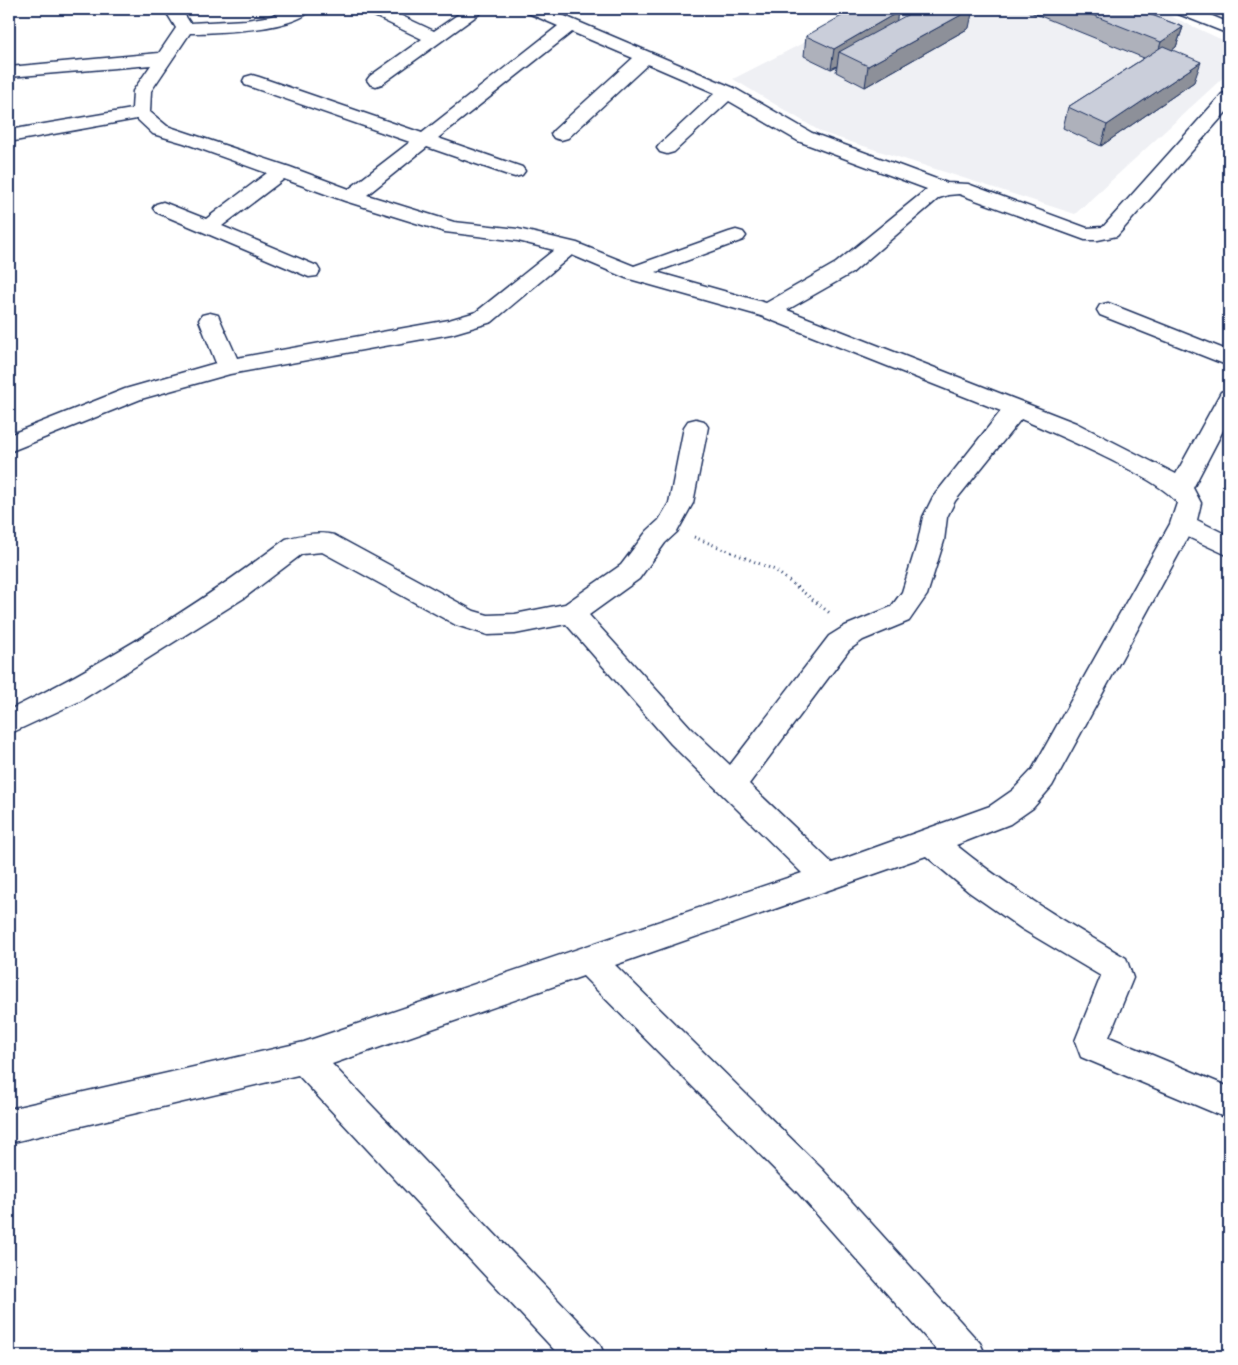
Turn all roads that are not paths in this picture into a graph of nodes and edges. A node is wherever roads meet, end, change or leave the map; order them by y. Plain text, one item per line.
1 (169, 9) edge
2 (303, 9) edge
3 (374, 9) edge
4 (477, 9) edge
5 (534, 9) edge
6 (1182, 9) edge
7 (570, 25) junction
8 (185, 28) junction
9 (1229, 29) edge
10 (434, 38) junction
11 (646, 57) junction
12 (165, 58) junction
13 (9, 72) edge
14 (376, 80) dead end
15 (252, 81) dead end
16 (727, 92) junction
17 (1229, 98) edge
18 (141, 113) junction
19 (561, 134) dead end
20 (9, 136) edge
21 (424, 141) junction
22 (667, 148) dead end
23 (283, 171) junction
24 (515, 171) dead end
25 (945, 189) junction
26 (352, 197) junction
27 (163, 208) dead end
28 (208, 227) junction
29 (736, 236) dead end
30 (570, 247) junction
31 (309, 271) dead end
32 (634, 273) junction
33 (1108, 310) dead end
34 (769, 311) junction
35 (210, 320) dead end
36 (1229, 359) edge
37 (229, 367) junction
38 (1229, 397) edge
39 (1017, 408) junction
40 (696, 427) dead end
41 (9, 444) edge
42 (1180, 490) junction
43 (1183, 524) junction
44 (1229, 547) edge
45 (572, 612) junction
46 (9, 723) edge
47 (732, 784) junction
48 (930, 842) junction
49 (827, 878) junction
50 (588, 960) junction
51 (304, 1058) junction
52 (1229, 1103) edge
53 (9, 1126) edge
54 (586, 1356) edge
55 (967, 1356) edge

1 - 8 street
2 - 8 street
3 - 10 street
4 - 10 street
5 - 7 street
6 - 9 street
7 - 11 street
7 - 21 street
8 - 12 street
10 - 14 street
11 - 16 street
11 - 19 street
12 - 13 street
12 - 18 street
15 - 21 street
16 - 22 street
16 - 25 street
17 - 25 street
18 - 20 street
18 - 23 street
21 - 24 street
21 - 26 street
23 - 26 street
23 - 28 street
25 - 34 street
26 - 30 street
27 - 28 street
28 - 31 street
29 - 32 street
30 - 32 street
30 - 37 street
32 - 34 street
33 - 36 street
34 - 39 street
35 - 37 street
37 - 41 street
38 - 42 street
39 - 42 street
39 - 47 street
40 - 45 street
42 - 43 street
43 - 44 street
43 - 48 street
45 - 46 street
45 - 47 street
47 - 49 street
48 - 49 street
48 - 52 street
49 - 50 street
50 - 51 street
50 - 55 street
51 - 53 street
51 - 54 street

